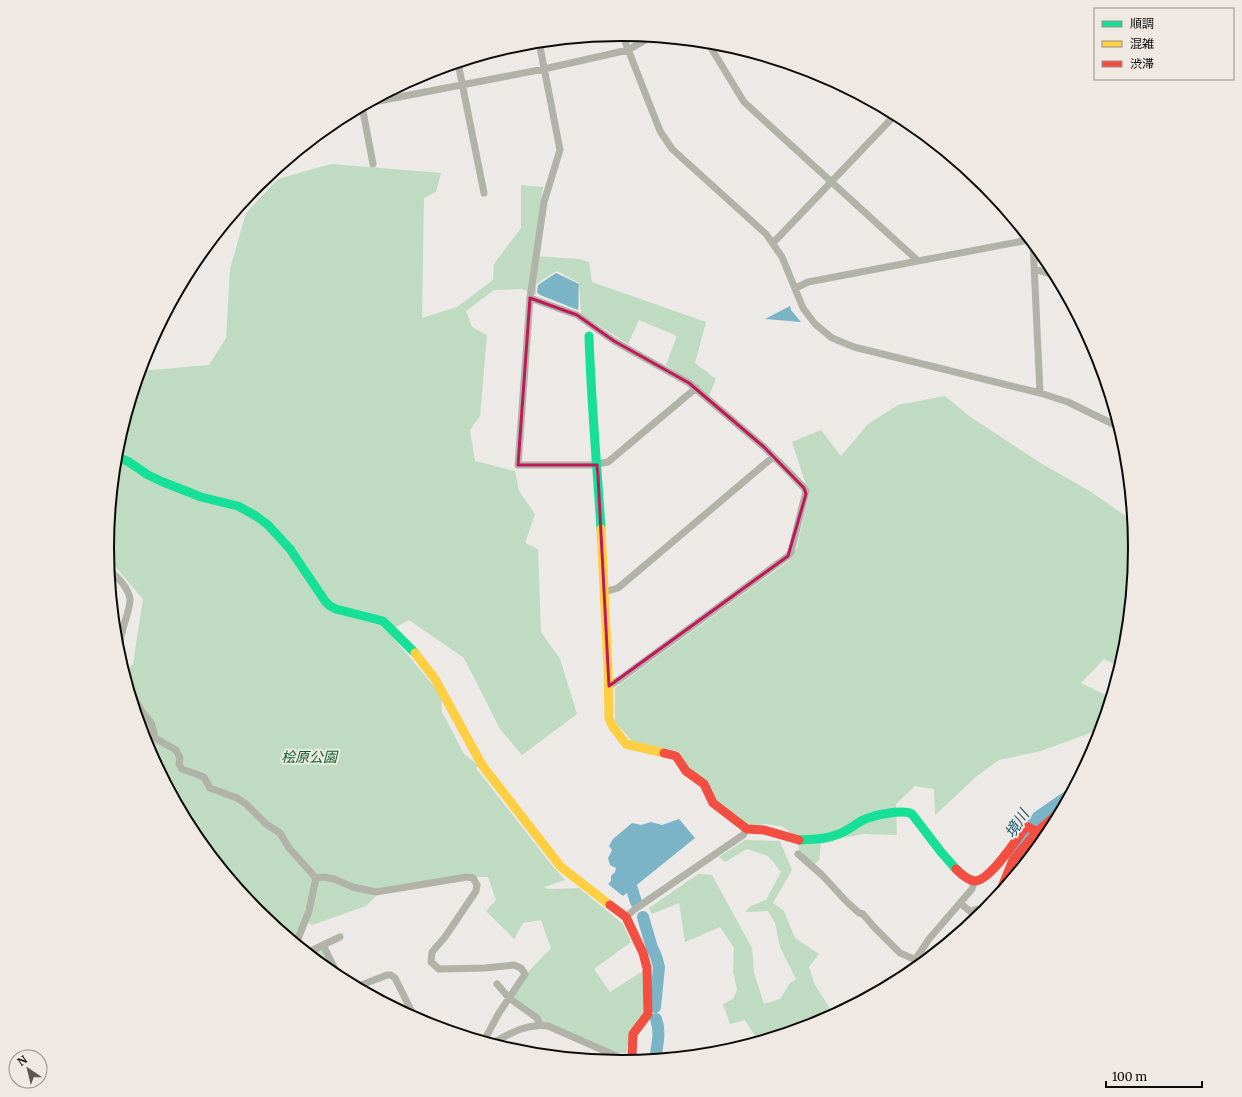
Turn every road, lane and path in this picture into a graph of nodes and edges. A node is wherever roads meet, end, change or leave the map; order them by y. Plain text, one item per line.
1 (625, 41) edge
2 (643, 42) edge
3 (540, 48) edge
4 (628, 50) junction
5 (712, 50) edge
6 (459, 68) edge
7 (544, 69) junction
8 (462, 85) junction
9 (384, 100) edge
10 (363, 112) edge
11 (890, 119) edge
12 (373, 164) dead end
13 (832, 182) junction
14 (484, 193) dead end
15 (1024, 240) edge
16 (773, 243) junction
17 (1033, 253) edge
18 (917, 260) junction
19 (1035, 269) junction
20 (1047, 273) edge
21 (796, 288) junction
22 (530, 298) junction
23 (590, 336) dead end
24 (696, 388) junction
25 (1040, 393) junction
26 (1113, 424) edge
27 (773, 457) junction
28 (122, 459) dead end
29 (597, 464) junction
30 (115, 576) edge
31 (604, 592) junction
32 (121, 635) edge
33 (609, 686) junction
34 (137, 702) edge
35 (1048, 823) edge
36 (747, 828) junction
37 (1037, 832) junction
38 (798, 854) dead end
39 (1012, 872) edge
40 (316, 878) junction
41 (975, 880) junction
42 (960, 903) junction
43 (978, 909) edge
44 (626, 917) junction
45 (340, 937) dead end
46 (298, 940) edge
47 (323, 945) junction
48 (312, 951) edge
49 (917, 957) joint
50 (334, 966) edge
51 (497, 984) dead end
52 (362, 985) edge
53 (509, 998) junction
54 (411, 1010) edge
55 (540, 1024) junction
56 (485, 1037) edge
57 (488, 1038) edge
58 (502, 1038) junction
59 (497, 1041) edge
60 (617, 1056) edge
61 (632, 1056) edge

1 - 4 street
2 - 4 street
3 - 7 street
4 - 7 street
4 - 16 street
5 - 13 street
6 - 8 street
7 - 8 street
7 - 22 street
8 - 9 street
8 - 14 street
10 - 12 street
11 - 13 street
13 - 16 street
13 - 18 street
15 - 18 street
16 - 21 street
17 - 19 street
18 - 21 street
19 - 20 street
19 - 25 street
21 - 25 street
22 - 24 street
22 - 29 street
23 - 29 street
24 - 27 street
24 - 29 street
25 - 26 street
27 - 31 street
27 - 33 street
28 - 44 street
29 - 31 street
30 - 32 street
31 - 33 street
33 - 36 street
34 - 40 street
35 - 37 street
36 - 41 street
36 - 44 street
37 - 39 street
37 - 41 street
38 - 49 street
40 - 46 street
40 - 53 street
41 - 42 street
42 - 43 street
42 - 49 street
44 - 61 street
45 - 47 street
47 - 48 street
47 - 50 street
51 - 53 street
52 - 54 street
53 - 55 street
53 - 56 street
55 - 58 street
55 - 60 street
57 - 58 street
58 - 59 street

